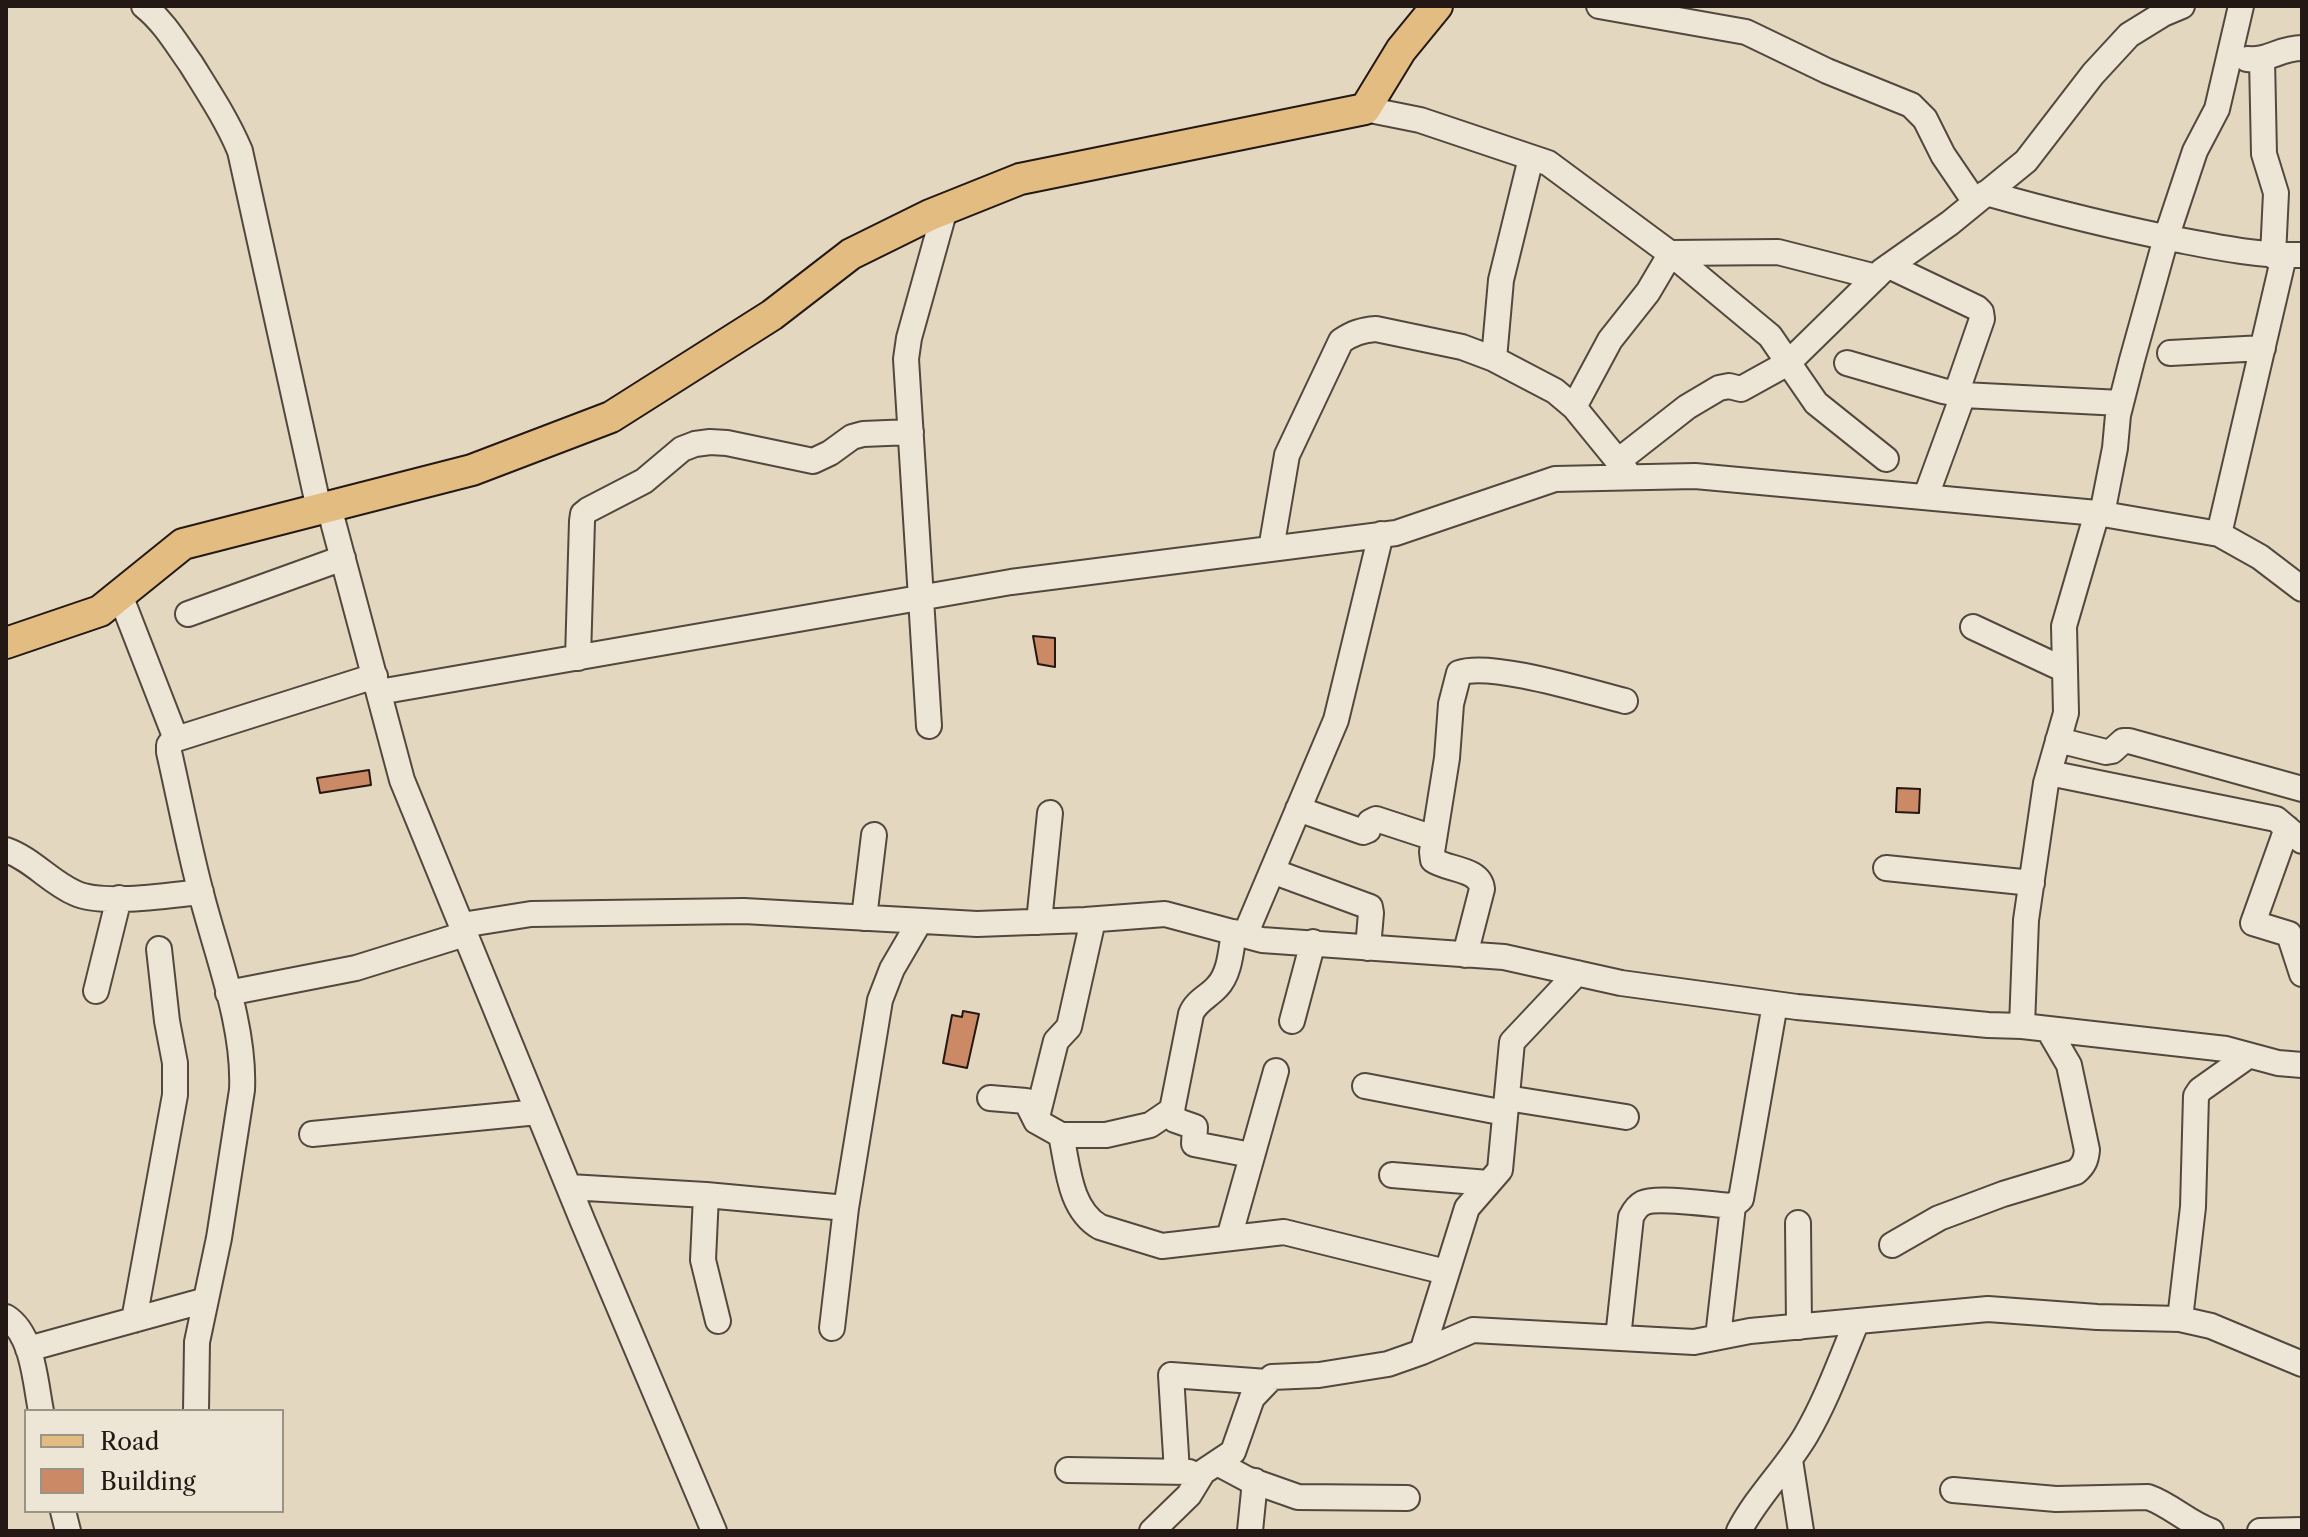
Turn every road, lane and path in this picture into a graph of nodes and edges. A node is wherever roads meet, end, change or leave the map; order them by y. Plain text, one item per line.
1 (1437, 6) edge
2 (1599, 6) edge
3 (2182, 6) edge
4 (2233, 8) edge
5 (151, 9) edge
6 (1645, 10) edge
7 (2302, 48) edge
8 (2230, 58) junction
9 (2262, 59) junction
10 (1365, 109) junction
11 (1531, 158) junction
12 (1981, 198) junction
13 (945, 209) junction
14 (2166, 238) junction
15 (1671, 253) junction
16 (2286, 255) edge
17 (1882, 272) junction
18 (2263, 348) junction
19 (2170, 353) dead end
20 (1494, 359) junction
21 (1788, 363) junction
22 (1847, 363) dead end
23 (1960, 394) junction
24 (2121, 403) junction
25 (1574, 407) junction
26 (911, 432) junction
27 (1886, 459) dead end
28 (1625, 469) junction
29 (1926, 496) junction
30 (324, 508) junction
31 (2100, 513) junction
32 (1381, 534) junction
33 (2219, 534) junction
34 (1271, 549) junction
35 (343, 558) junction
36 (2302, 589) edge
37 (120, 595) junction
38 (920, 598) junction
39 (188, 614) dead end
40 (1973, 627) dead end
41 (6, 643) edge
42 (578, 658) junction
43 (2065, 670) junction
44 (377, 684) junction
45 (1625, 701) dead end
46 (929, 726) dead end
47 (176, 739) junction
48 (2058, 740) junction
49 (2049, 773) junction
50 (2302, 789) edge
51 (1298, 809) junction
52 (1050, 813) dead end
53 (874, 835) dead end
54 (2294, 835) edge
55 (1434, 838) junction
56 (6, 850) edge
57 (1886, 868) dead end
58 (1272, 871) junction
59 (2032, 883) junction
60 (201, 892) junction
61 (119, 898) junction
62 (864, 918) junction
63 (1093, 920) junction
64 (920, 921) junction
65 (1039, 922) junction
66 (463, 930) junction
67 (2296, 933) edge
68 (1240, 934) junction
69 (1313, 942) junction
70 (1368, 948) junction
71 (159, 949) dead end
72 (1465, 955) junction
73 (1577, 973) junction
74 (2302, 974) edge
75 (96, 991) dead end
76 (228, 993) junction
77 (1775, 1004) junction
78 (1292, 1021) dead end
79 (2022, 1026) junction
80 (2048, 1029) junction
81 (2248, 1056) junction
82 (2302, 1065) edge
83 (1276, 1071) dead end
84 (1365, 1086) dead end
85 (990, 1098) dead end
86 (1506, 1106) junction
87 (1172, 1110) junction
88 (538, 1112) junction
89 (1626, 1117) dead end
90 (1036, 1121) junction
91 (312, 1134) dead end
92 (1061, 1135) junction
93 (1251, 1155) junction
94 (1392, 1175) dead end
95 (1488, 1183) junction
96 (569, 1187) junction
97 (706, 1195) junction
98 (1733, 1206) junction
99 (846, 1208) junction
100 (1798, 1223) dead end
101 (1229, 1238) junction
102 (1892, 1245) dead end
103 (1446, 1272) junction
104 (206, 1300) junction
105 (6, 1317) edge
106 (2180, 1319) junction
107 (134, 1320) junction
108 (718, 1321) dead end
109 (1857, 1321) junction
110 (1799, 1327) junction
111 (832, 1328) dead end
112 (1718, 1337) junction
113 (1618, 1338) junction
114 (28, 1349) junction
115 (1422, 1352) junction
116 (2302, 1364) edge
117 (1267, 1382) junction
118 (41, 1409) edge
119 (196, 1409) edge
120 (1790, 1460) junction
121 (1210, 1468) junction
122 (1068, 1470) dead end
123 (1177, 1472) junction
124 (1255, 1481) junction
125 (1953, 1490) dead end
126 (1407, 1498) dead end
127 (2302, 1530) edge
128 (714, 1531) edge
129 (1152, 1531) edge
130 (1250, 1531) edge
131 (1739, 1531) edge
132 (1801, 1531) edge
133 (2211, 1531) edge
134 (2260, 1531) edge

1 - 10 main road
2 - 6 street
3 - 12 street
4 - 8 street
5 - 30 street
6 - 12 street
7 - 9 street
8 - 9 street
8 - 14 street
9 - 16 street
10 - 11 street
10 - 13 main road
11 - 15 street
11 - 20 street
12 - 14 street
12 - 17 street
13 - 26 street
13 - 30 main road
14 - 16 street
14 - 24 street
15 - 17 street
15 - 21 street
15 - 25 street
16 - 18 street
17 - 21 street
17 - 23 street
18 - 19 street
18 - 33 street
20 - 25 street
20 - 34 street
21 - 27 street
21 - 28 street
22 - 23 street
23 - 24 street
23 - 29 street
24 - 31 street
25 - 28 street
26 - 38 street
26 - 42 street
28 - 29 street
28 - 32 street
29 - 31 street
30 - 35 street
30 - 37 main road
31 - 33 street
31 - 43 street
32 - 34 street
32 - 51 street
33 - 36 street
34 - 38 street
35 - 39 street
35 - 44 street
37 - 41 main road
37 - 47 street
38 - 42 street
38 - 46 street
40 - 43 street
42 - 44 street
43 - 48 street
44 - 47 street
44 - 66 street
45 - 55 street
47 - 60 street
48 - 49 street
48 - 50 street
49 - 54 street
49 - 59 street
51 - 55 street
51 - 58 street
52 - 65 street
53 - 62 street
54 - 67 street
55 - 72 street
56 - 61 street
57 - 59 street
58 - 68 street
58 - 70 street
59 - 79 street
60 - 61 street
60 - 76 street
61 - 75 street
62 - 64 street
62 - 66 street
63 - 65 street
63 - 68 street
63 - 90 street
64 - 65 street
64 - 99 street
66 - 76 street
66 - 88 street
67 - 74 street
68 - 69 street
68 - 87 street
69 - 70 street
69 - 78 street
70 - 72 street
71 - 107 street
72 - 73 street
73 - 77 street
73 - 86 street
76 - 104 street
77 - 79 street
77 - 98 street
79 - 80 street
80 - 81 street
80 - 102 street
81 - 82 street
81 - 106 street
83 - 93 street
84 - 86 street
85 - 90 street
86 - 89 street
86 - 95 street
87 - 92 street
87 - 93 street
88 - 91 street
88 - 96 street
90 - 92 street
92 - 101 street
93 - 101 street
94 - 95 street
95 - 103 street
96 - 97 street
96 - 128 street
97 - 99 street
97 - 108 street
98 - 112 street
98 - 113 street
99 - 111 street
100 - 110 street
101 - 103 street
103 - 115 street
104 - 107 street
104 - 119 street
105 - 114 street
106 - 109 street
106 - 116 street
107 - 114 street
109 - 110 street
109 - 120 street
110 - 112 street
112 - 113 street
113 - 115 street
114 - 118 street
115 - 117 street
117 - 121 street
117 - 123 street
120 - 131 street
120 - 132 street
121 - 123 street
121 - 124 street
121 - 129 street
122 - 123 street
124 - 126 street
124 - 130 street
125 - 133 street
127 - 134 street

